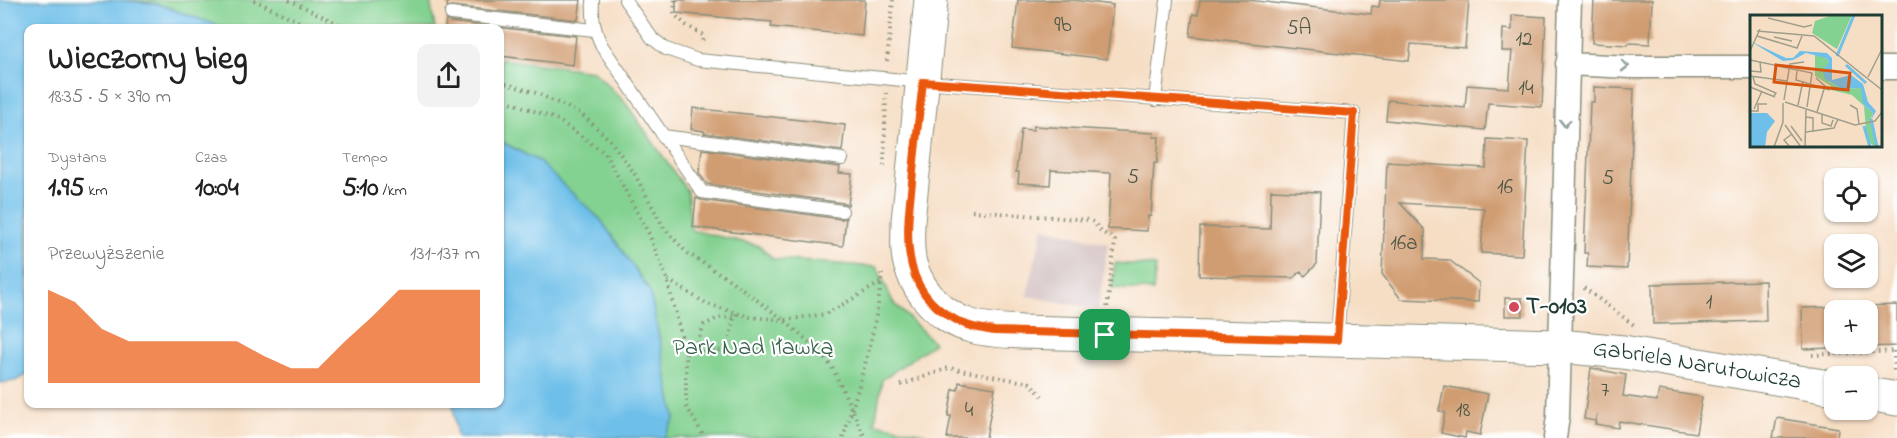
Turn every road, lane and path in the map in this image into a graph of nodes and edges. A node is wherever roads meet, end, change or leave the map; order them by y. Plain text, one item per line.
1 (254, 0) edge
2 (289, 0) edge
3 (594, 0) edge
4 (625, 0) edge
5 (675, 0) edge
6 (893, 0) edge
7 (931, 0) edge
8 (1167, 0) edge
9 (1569, 0) edge
10 (451, 14) dead end
11 (304, 24) edge
12 (339, 24) edge
13 (594, 30) junction
14 (701, 60) junction
15 (1566, 64) junction
16 (1750, 67) edge
17 (886, 78) junction
18 (923, 82) junction
19 (504, 83) edge
20 (504, 100) edge
21 (1155, 100) junction
22 (663, 136) junction
23 (842, 159) dead end
24 (884, 176) dead end
25 (842, 211) dead end
26 (972, 211) dead end
27 (882, 263) dead end
28 (667, 279) junction
29 (881, 283) junction
30 (1581, 298) dead end
31 (736, 315) junction
32 (784, 320) junction
33 (1636, 327) dead end
34 (1105, 335) junction
35 (1337, 340) junction
36 (1559, 346) junction
37 (695, 348) junction
38 (1895, 351) edge
39 (686, 354) junction
40 (1811, 355) dead end
41 (1896, 383) edge
42 (901, 385) dead end
43 (1824, 386) edge
44 (1878, 390) edge
45 (1042, 396) dead end
46 (852, 410) junction
47 (705, 438) edge
48 (843, 438) edge
49 (865, 438) edge
50 (1555, 438) edge

1 - 11 path
2 - 12 path
3 - 13 lane
4 - 14 lane
5 - 14 path
6 - 17 path
7 - 18 street, Gabriela Narutowicza
8 - 21 lane
9 - 15 street
10 - 13 lane
13 - 22 lane
14 - 17 lane
15 -> 16 street
15 -> 36 street
17 - 18 lane
17 - 24 path
18 - 21 lane
18 - 34 street, Gabriela Narutowicza
19 - 32 path
20 - 28 path
21 - 35 lane
22 - 23 lane
22 - 25 lane
26 - 34 path
27 - 29 path
28 - 31 path
28 - 39 path
29 - 32 path
29 - 46 path
30 - 33 path
31 - 32 path
31 - 37 path
31 - 37 path
32 - 46 path
34 - 35 street, Gabriela Narutowicza
35 - 36 street, Gabriela Narutowicza
36 - 43 street, Gabriela Narutowicza
36 - 50 street
37 - 39 path
38 - 40 path
38 - 41 path
39 - 47 path
41 - 44 street
42 - 45 path
46 - 48 path
46 - 49 path

